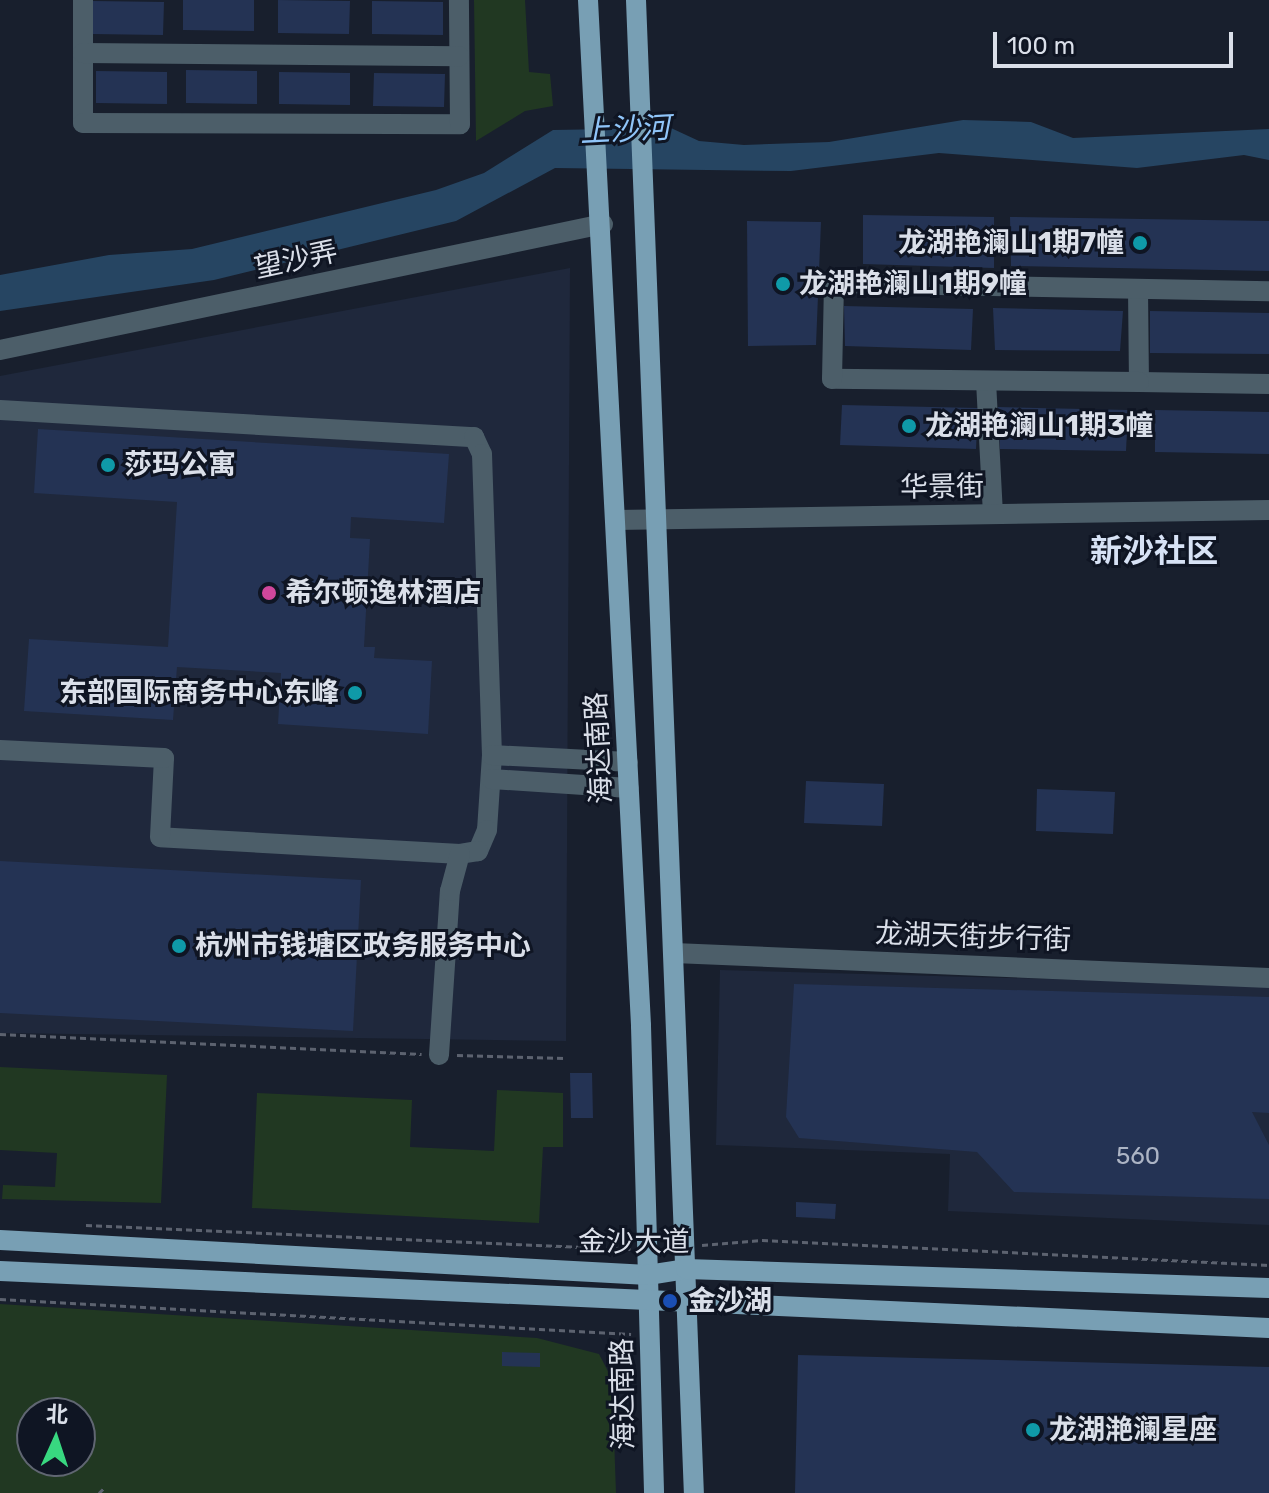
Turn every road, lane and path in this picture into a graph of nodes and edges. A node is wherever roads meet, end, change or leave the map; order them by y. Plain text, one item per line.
1 (83, 0) edge
2 (459, 0) edge
3 (588, 0) edge
4 (636, 0) edge
5 (83, 53) junction
6 (459, 56) junction
7 (603, 224) junction
8 (1138, 289) junction
9 (1269, 291) edge
10 (0, 350) edge
11 (986, 381) junction
12 (1139, 382) junction
13 (1269, 384) edge
14 (0, 410) edge
15 (1269, 510) edge
16 (993, 514) junction
17 (616, 520) junction
18 (662, 520) junction
19 (0, 750) edge
20 (492, 755) junction
21 (628, 762) junction
22 (491, 779) junction
23 (629, 788) junction
24 (460, 854) junction
25 (674, 953) junction
26 (1269, 978) edge
27 (0, 1034) edge
28 (439, 1055) junction
29 (565, 1058) dead end
30 (0, 1240) edge
31 (686, 1269) junction
32 (0, 1271) edge
33 (648, 1275) junction
34 (1269, 1288) edge
35 (0, 1299) edge
36 (649, 1300) junction
37 (687, 1303) junction
38 (1269, 1328) edge
39 (650, 1335) junction
40 (103, 1489) dead end
41 (99, 1493) edge
42 (654, 1493) edge
43 (694, 1493) edge

1 - 5 street
2 - 6 street
3 - 7 main road, 海达南路
4 - 18 main road
5 - 6 street
5 - 6 street
7 - 10 street, 望沙弄
7 - 17 main road, 海达南路
8 - 9 street
8 - 11 street
8 - 12 street
11 - 12 street
11 - 16 street
12 - 13 street
14 - 20 street
15 - 16 street, 华景街
16 - 18 street, 华景街
17 - 18 street, 华景街
17 - 21 main road, 海达南路
18 - 25 main road
19 - 24 street
20 - 21 street
20 - 22 street
21 - 23 main road, 海达南路
22 - 23 street
22 - 24 street
23 - 33 main road, 海达南路
24 - 28 street
25 - 26 street, 龙湖天街步行街
25 - 31 main road
27 - 28 path
28 - 29 path
30 - 33 main road, 金沙大道
31 - 33 main road, 金沙大道
31 - 34 main road, 金沙大道
31 - 37 main road
32 - 36 main road, 金沙大道
33 - 36 main road, 海达南路
35 - 39 path
36 - 37 main road, 金沙大道
36 - 39 main road, 海达南路
37 - 38 main road, 金沙大道
37 - 43 main road
39 - 42 main road, 海达南路
40 - 41 path

